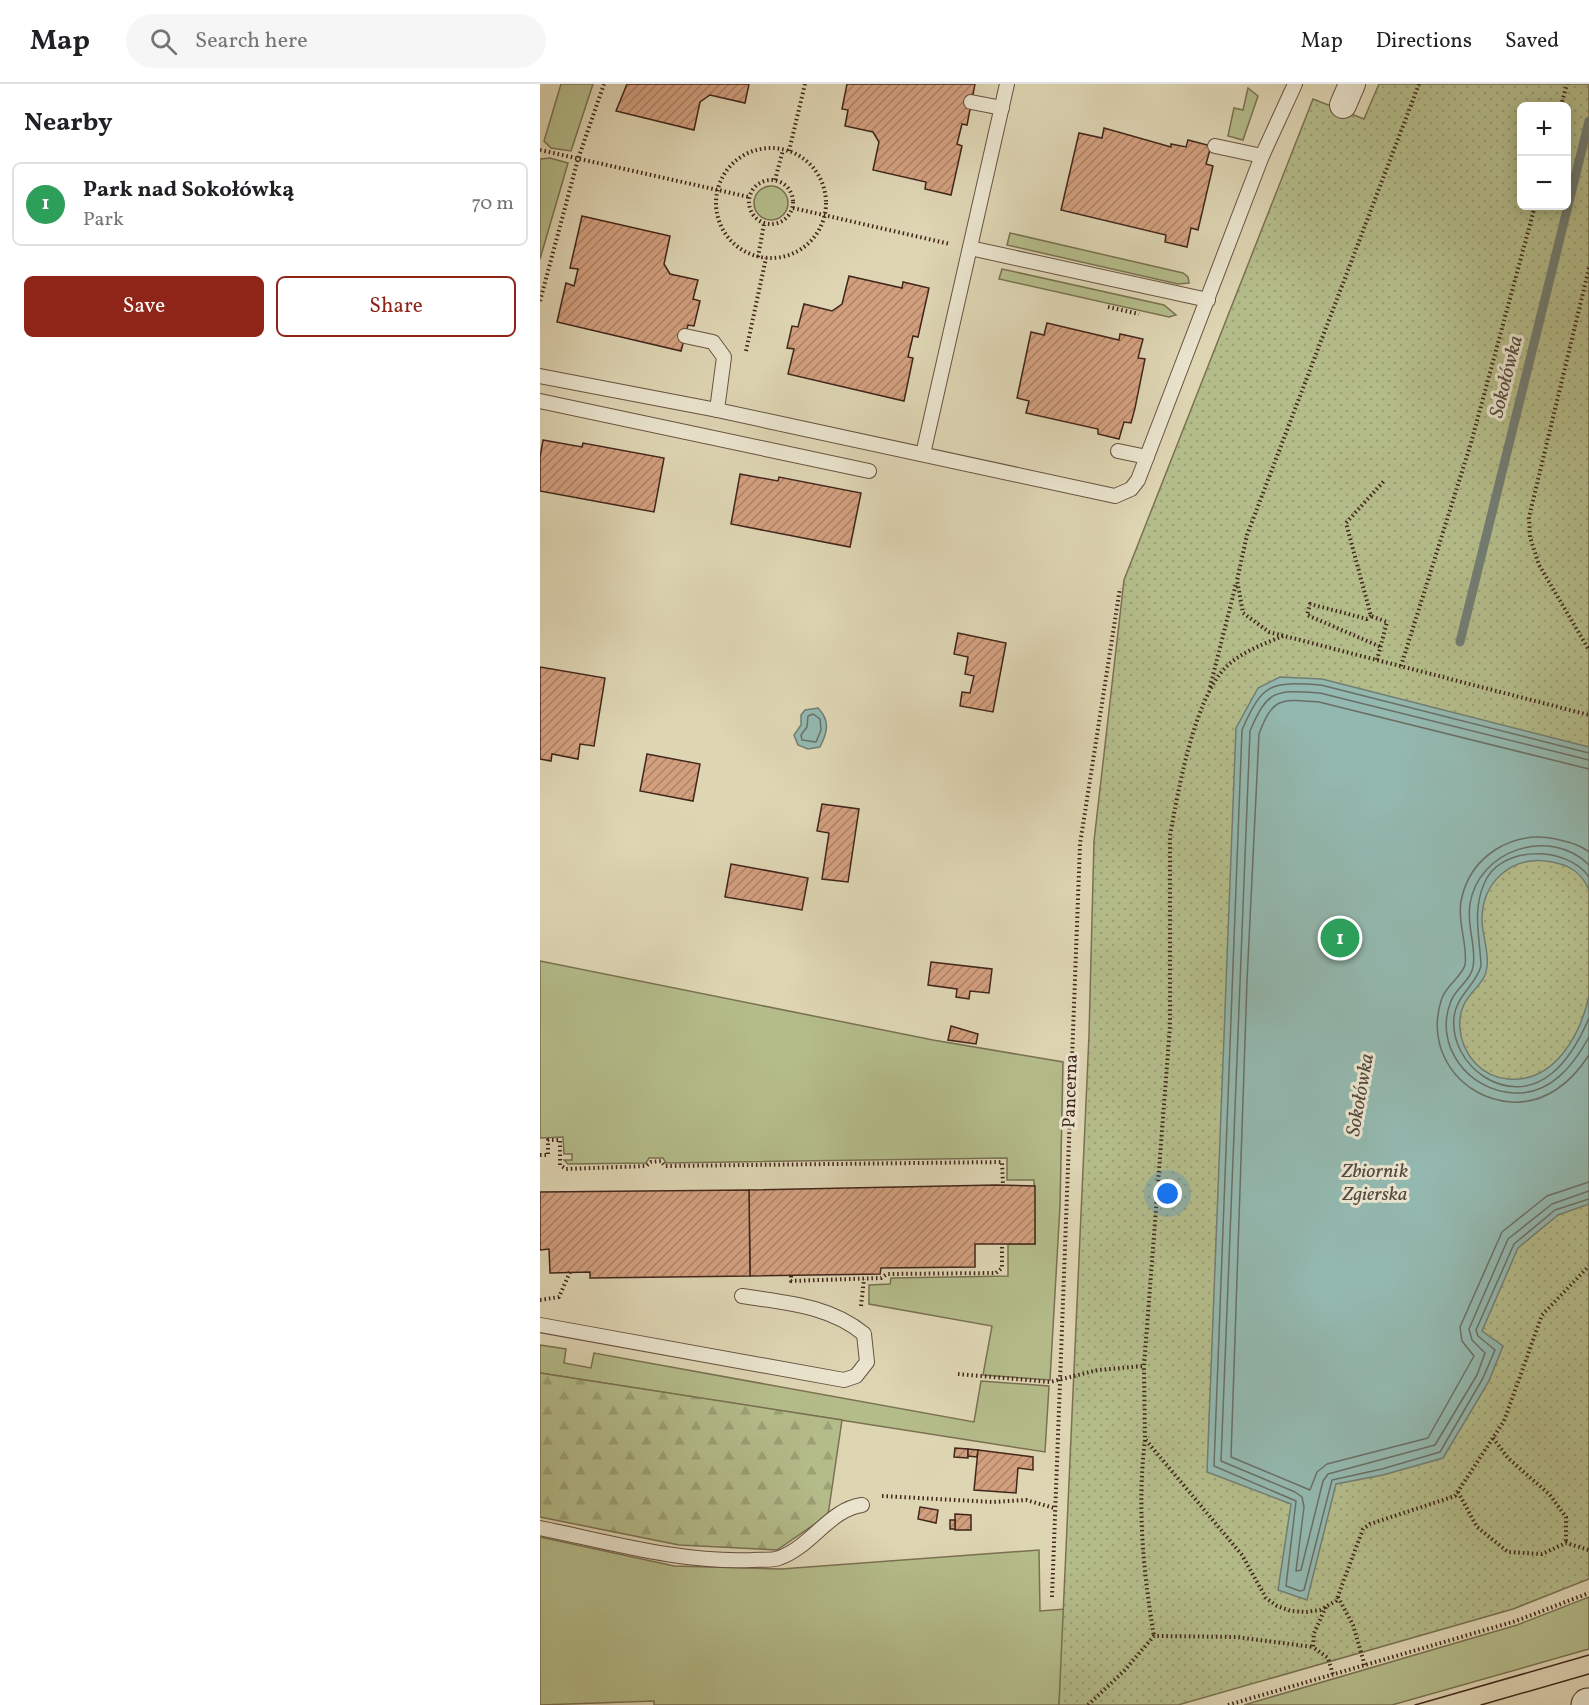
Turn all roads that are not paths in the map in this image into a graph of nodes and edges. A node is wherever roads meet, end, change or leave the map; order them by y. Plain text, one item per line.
1 (1007, 84) edge
2 (1295, 84) edge
3 (971, 102) dead end
4 (1002, 108) junction
5 (1215, 146) dead end
6 (1262, 156) junction
7 (970, 248) junction
8 (1208, 300) junction
9 (685, 336) dead end
10 (540, 376) edge
11 (540, 401) edge
12 (717, 410) junction
13 (1118, 452) dead end
14 (923, 454) junction
15 (1147, 457) junction
16 (869, 471) dead end
17 (742, 1296) dead end
18 (540, 1325) edge
19 (862, 1505) road end
20 (540, 1528) edge

1 - 4 lane
2 - 6 lane
3 - 4 lane
4 - 7 lane
5 - 6 lane
6 - 8 lane
7 - 8 lane
7 - 14 lane
8 - 15 lane
9 - 12 lane
10 - 12 lane
11 - 16 lane
12 - 14 lane
13 - 15 lane
14 - 15 lane
17 - 18 lane
19 - 20 lane

